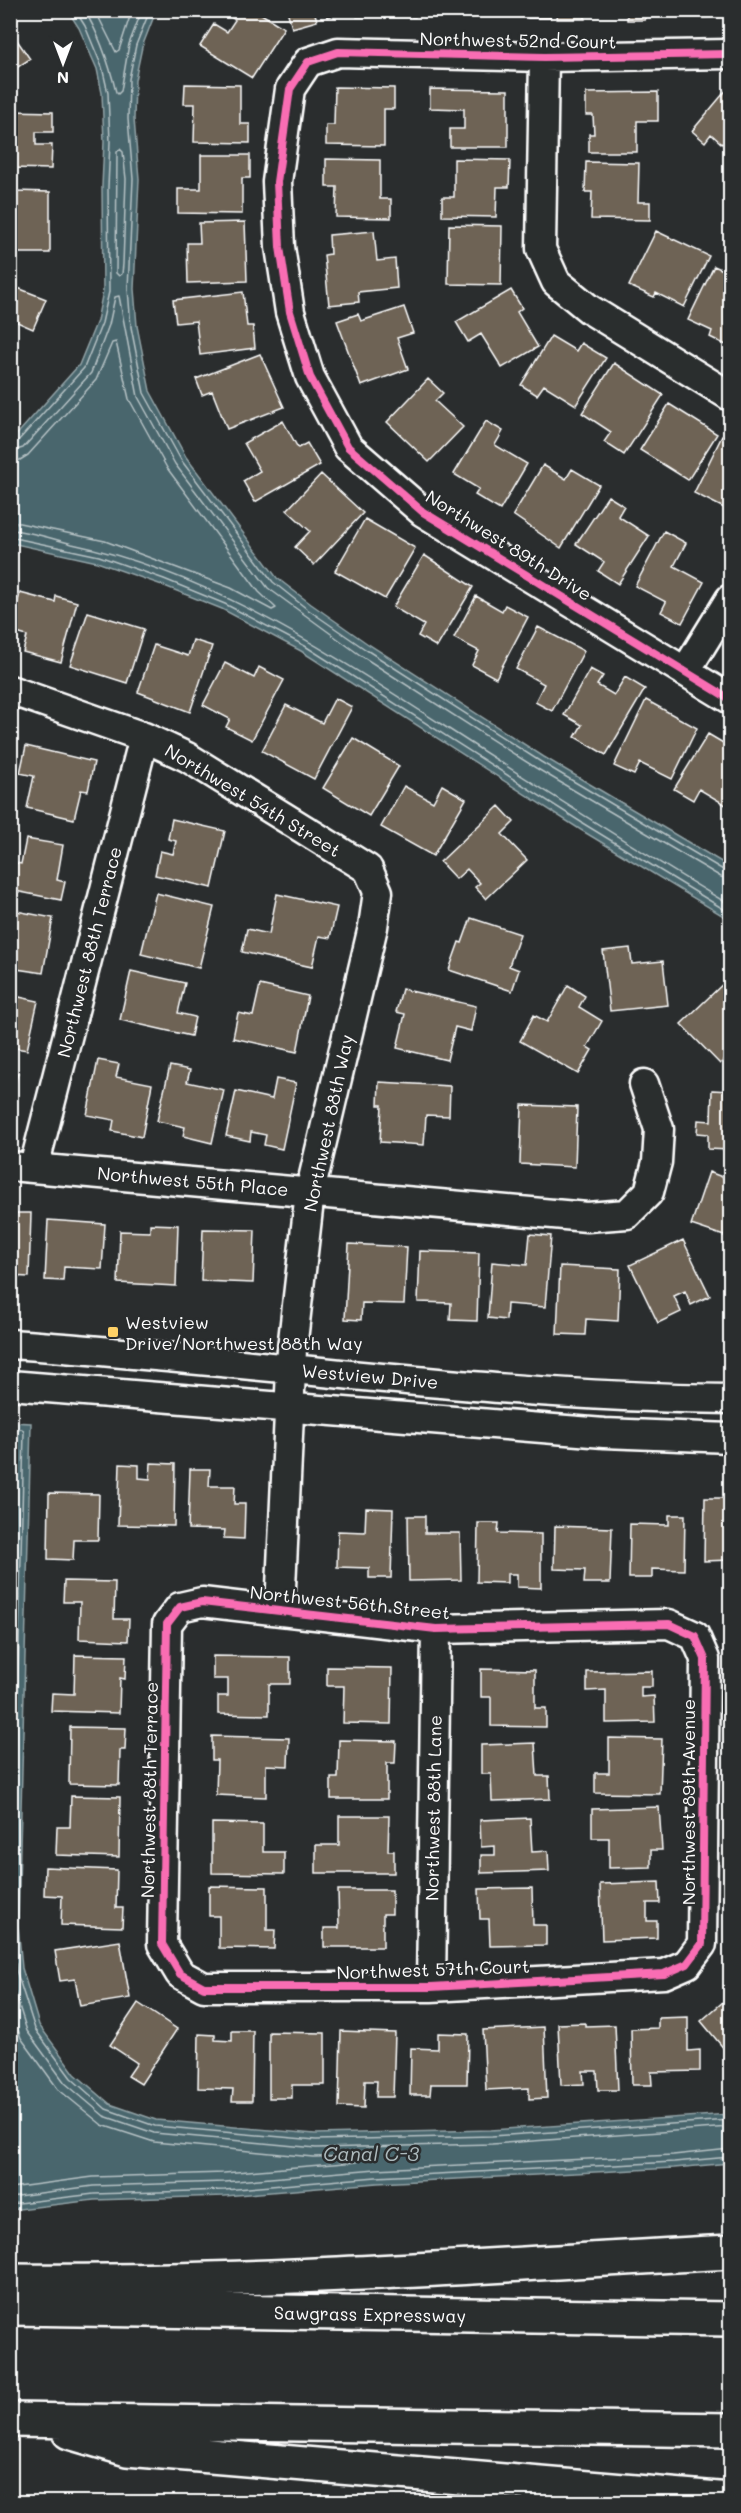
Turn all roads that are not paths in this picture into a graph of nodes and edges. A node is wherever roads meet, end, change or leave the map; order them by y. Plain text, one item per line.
1 (730, 54) edge
2 (544, 57) junction
3 (308, 62) joint
4 (730, 396) edge
5 (730, 599) edge
6 (685, 672) junction
7 (10, 690) edge
8 (730, 699) edge
9 (144, 737) junction
10 (378, 892) joint
11 (644, 1084) dead end
12 (22, 1166) edge
13 (310, 1192) junction
14 (10, 1344) edge
15 (291, 1369) junction
16 (10, 1384) edge
17 (730, 1399) edge
18 (290, 1407) junction
19 (730, 1438) edge
20 (180, 1607) joint
21 (280, 1609) junction
22 (436, 1629) junction
23 (695, 1636) joint
24 (687, 1964) joint
25 (180, 1974) joint
26 (431, 1987) junction
27 (730, 2252) edge
28 (10, 2281) edge
29 (10, 2308) edge
30 (730, 2319) edge
31 (20, 2420) edge
32 (730, 2430) edge
33 (730, 2500) edge

1 - 2 street, Northwest 52nd Court
2 - 3 street, Northwest 52nd Court
2 - 4 street
3 - 6 street, Northwest 89th Drive
5 - 6 street
6 - 8 street, Northwest 89th Drive
7 - 9 street, Northwest 54th Street
9 - 10 street, Northwest 54th Street
9 - 12 street, Northwest 88th Terrace
10 - 13 street, Northwest 88th Way
11 - 13 street, Northwest 55th Place
12 - 13 street, Northwest 55th Place
13 - 15 street, Northwest 88th Way
14 - 15 street, Westview Drive
15 - 17 street, Westview Drive
15 - 18 street, Northwest 88th Way
16 - 18 street, Westview Drive
18 - 19 street, Westview Drive
18 - 21 street, Northwest 88th Way
20 - 21 street, Northwest 56th Street
20 - 25 street, Northwest 88th Terrace
21 - 22 street, Northwest 56th Street
22 - 23 street, Northwest 56th Street
22 - 26 street, Northwest 88th Lane
23 - 24 street, Northwest 89th Avenue
24 - 26 street, Northwest 57th Court
25 - 26 street, Northwest 57th Court
27 - 28 highway
29 - 30 highway, Sawgrass Expressway
31 - 32 highway
31 - 33 highway

